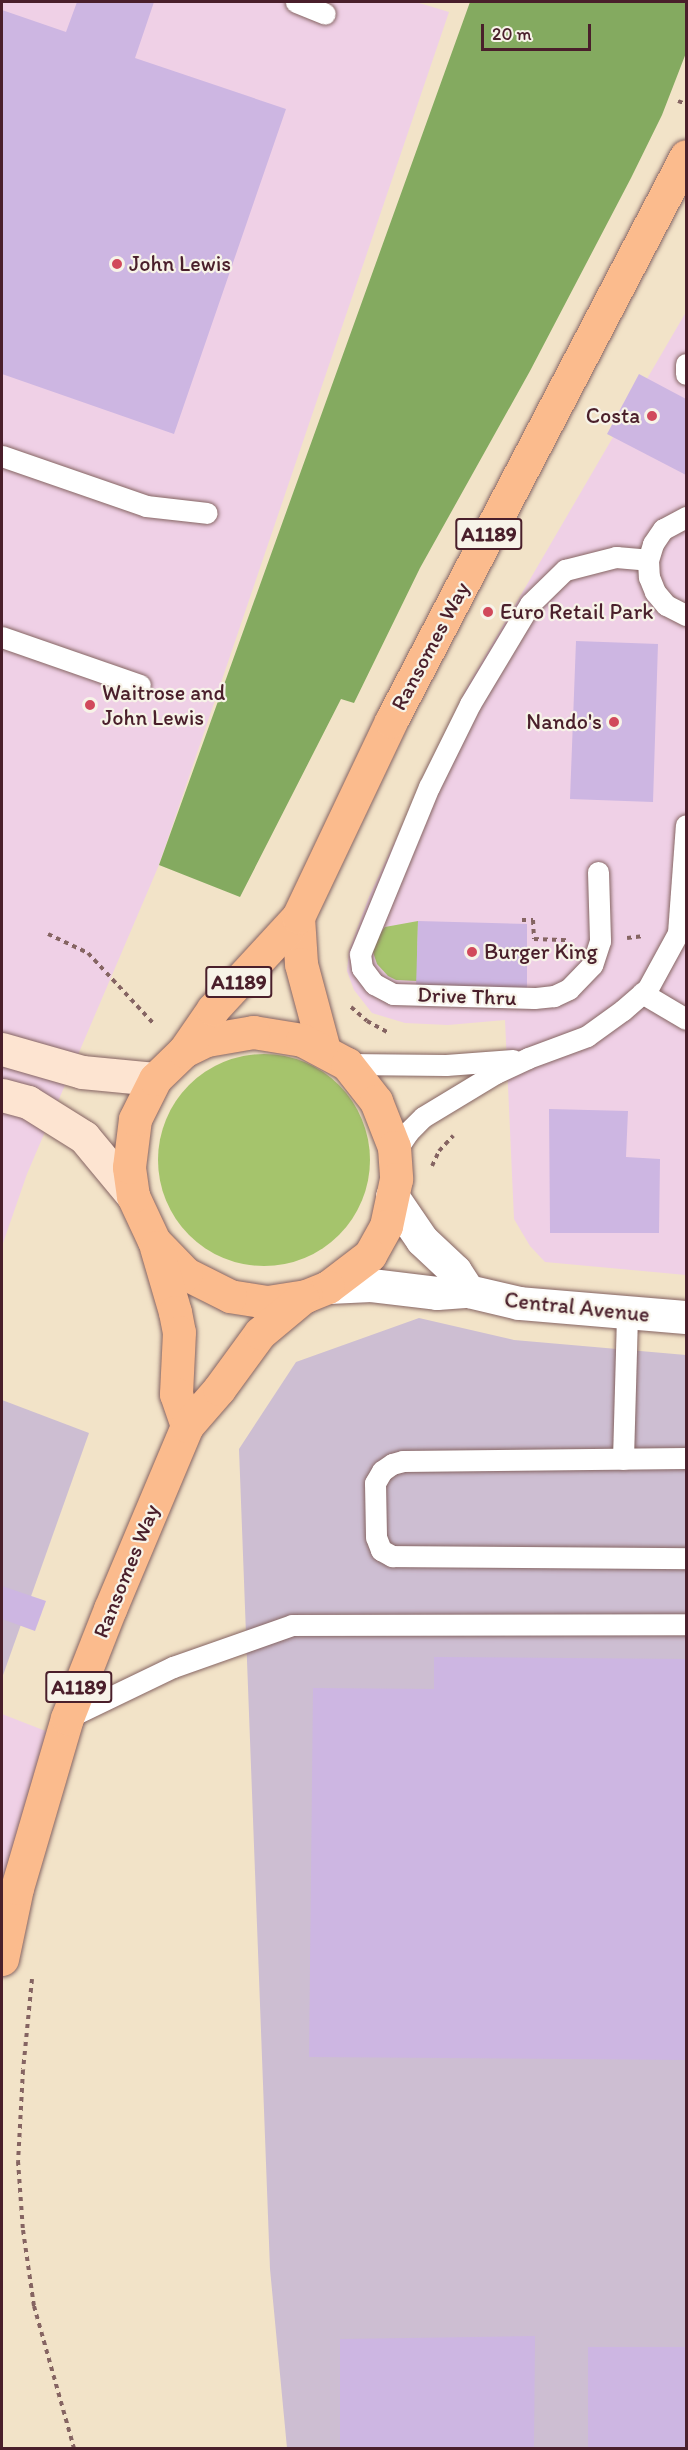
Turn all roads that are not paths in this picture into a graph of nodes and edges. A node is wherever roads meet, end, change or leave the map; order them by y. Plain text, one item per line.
1 (296, 2) edge
2 (325, 14) dead end
3 (687, 156) edge
4 (687, 364) edge
5 (687, 374) edge
6 (2, 456) edge
7 (207, 513) dead end
8 (687, 517) edge
9 (648, 560) junction
10 (687, 615) edge
11 (2, 637) edge
12 (140, 685) dead end
13 (687, 825) edge
14 (598, 872) dead end
15 (298, 916) junction
16 (642, 993) junction
17 (687, 1019) edge
18 (2, 1049) edge
19 (184, 1051) junction
20 (336, 1057) junction
21 (528, 1058) junction
22 (155, 1079) junction
23 (2, 1095) edge
24 (394, 1153) junction
25 (133, 1196) junction
26 (392, 1196) junction
27 (154, 1241) junction
28 (468, 1291) junction
29 (317, 1292) junction
30 (627, 1313) junction
31 (687, 1317) edge
32 (187, 1426) junction
33 (687, 1458) edge
34 (623, 1459) junction
35 (687, 1557) edge
36 (687, 1624) edge
37 (67, 1718) junction
38 (2, 1959) edge

1 - 2 lane
3 - 15 main road, Ransomes Way / A1189
4 - 5 lane
6 - 7 lane
8 - 9 lane
9 - 10 lane
9 - 14 lane, Drive Thru
11 - 12 lane
13 - 16 lane
15 - 19 main road, Ransomes Way / A1189
15 - 20 main road, A1189
16 - 17 lane
16 - 21 lane
18 - 22 street
19 - 20 main road
19 - 22 main road
20 - 21 lane
20 - 24 main road, Ransomes Way
21 - 24 lane
22 - 25 main road
23 - 25 street
24 - 26 main road, Ransomes Way
25 - 27 main road
26 - 28 street
26 - 29 main road, Ransomes Way
27 - 29 main road
27 - 32 main road
28 - 29 street, Central Avenue
28 - 30 street, Central Avenue
29 - 32 main road, Ransomes Way / A1189
30 - 31 street, Central Avenue
30 - 34 lane
32 - 37 main road, Ransomes Way / A1189
33 - 34 lane
34 - 35 lane
36 - 37 lane
37 - 38 main road, Ransomes Way / A1189

